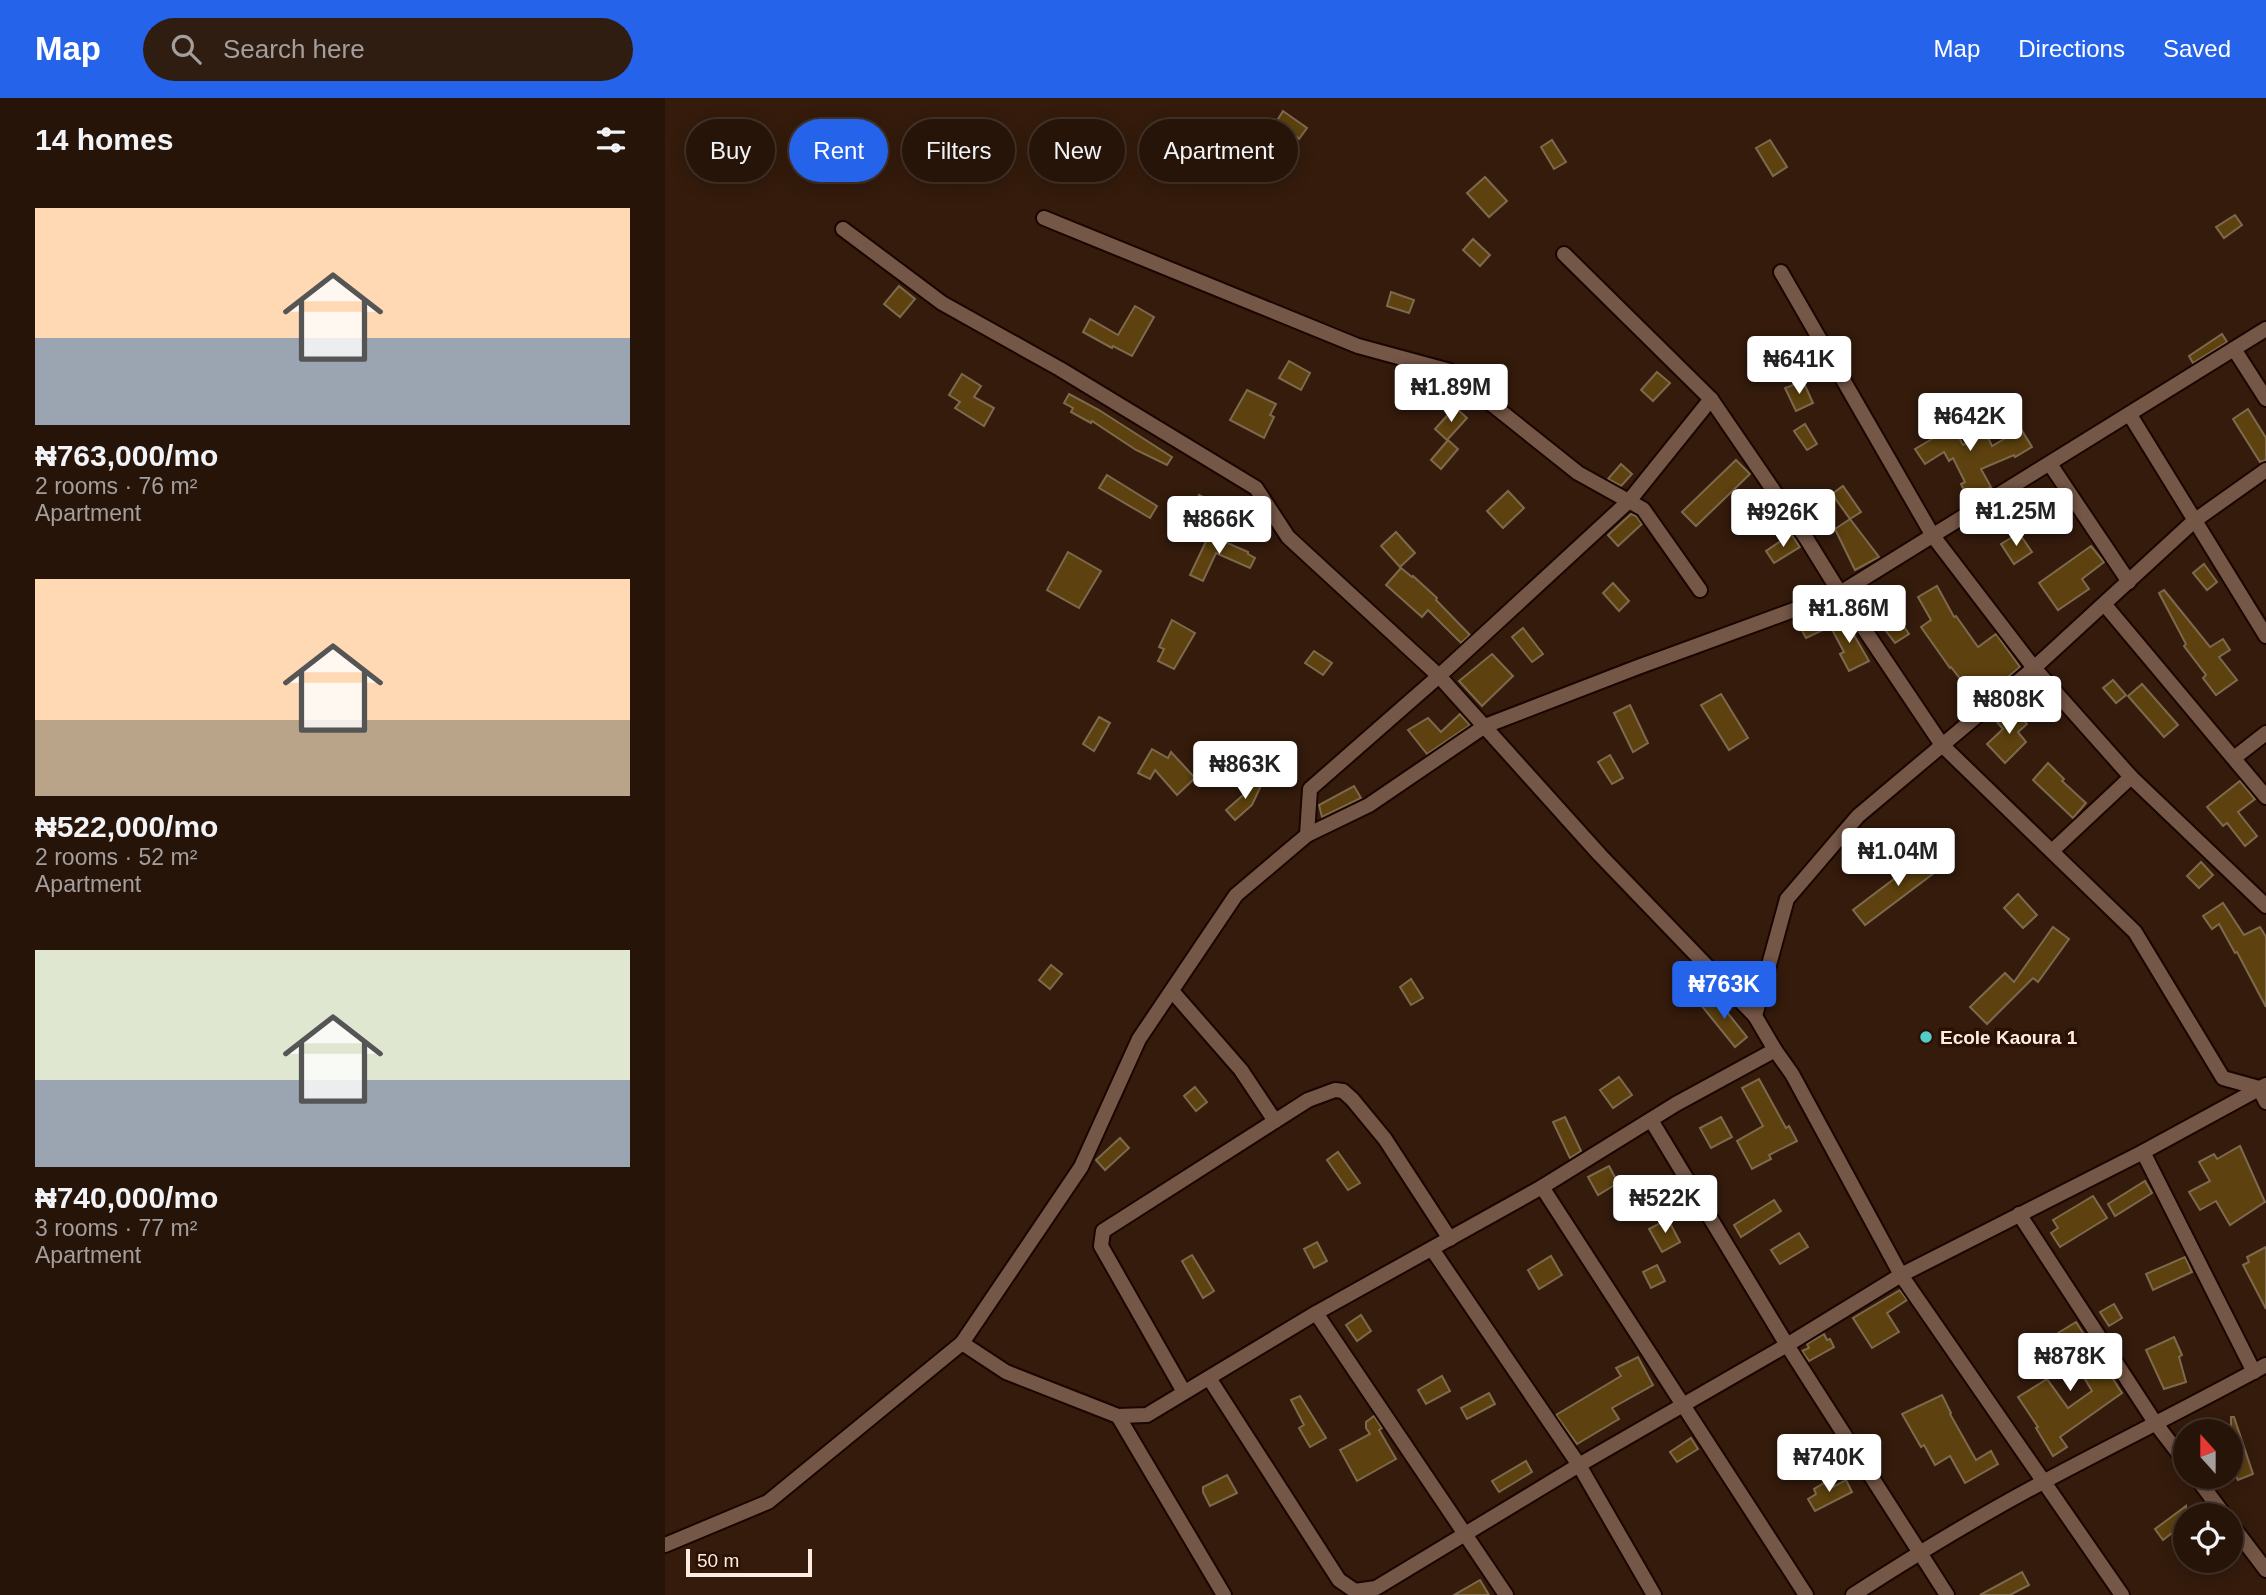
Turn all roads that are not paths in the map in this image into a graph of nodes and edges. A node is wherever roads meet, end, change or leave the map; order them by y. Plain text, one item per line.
1 (1044, 218) dead end
2 (843, 229) dead end
3 (1564, 254) dead end
4 (1781, 272) dead end
5 (2266, 329) edge
6 (2235, 349) junction
7 (1711, 399) junction
8 (2266, 399) edge
9 (2130, 415) junction
10 (2050, 464) junction
11 (2266, 470) edge
12 (1629, 501) junction
13 (2194, 521) junction
14 (1933, 536) junction
15 (2129, 582) junction
16 (1700, 590) dead end
17 (1840, 593) junction
18 (2105, 605) junction
19 (2266, 636) edge
20 (2034, 668) junction
21 (1439, 676) junction
22 (1485, 726) junction
23 (2266, 733) edge
24 (1942, 746) junction
25 (2234, 758) junction
26 (2131, 777) junction
27 (2266, 797) edge
28 (1307, 835) junction
29 (2052, 852) junction
30 (2266, 906) edge
31 (1172, 991) junction
32 (1755, 1016) junction
33 (1775, 1050) junction
34 (2264, 1092) edge
35 (1651, 1119) junction
36 (1275, 1121) junction
37 (2143, 1152) junction
38 (1542, 1187) junction
39 (2019, 1214) junction
40 (1450, 1239) junction
41 (1432, 1249) junction
42 (1901, 1275) junction
43 (1316, 1313) junction
44 (962, 1343) junction
45 (1787, 1345) junction
46 (2260, 1368) edge
47 (1209, 1378) junction
48 (1184, 1392) junction
49 (1683, 1403) junction
50 (1118, 1416) junction
51 (2156, 1424) junction
52 (2173, 1446) edge
53 (1579, 1465) junction
54 (2043, 1482) junction
55 (1465, 1534) junction
56 (2243, 1540) edge
57 (665, 1545) edge
58 (1919, 1553) junction
59 (2266, 1570) edge
60 (1355, 1594) edge
61 (1224, 1595) edge
62 (1506, 1595) edge
63 (1654, 1595) edge
64 (1806, 1595) edge
65 (1853, 1595) edge
66 (1947, 1595) edge
67 (2122, 1595) edge

1 - 12 street
2 - 21 street
3 - 7 street
4 - 14 street
5 - 6 street
6 - 8 street
6 - 9 street
7 - 12 street
7 - 17 street
9 - 10 street
9 - 13 street
10 - 14 street
10 - 15 street
11 - 13 street
12 - 16 street
12 - 21 street
13 - 15 street
13 - 19 street
14 - 17 street
14 - 20 street
15 - 18 street
17 - 22 street
17 - 24 street
18 - 20 street
18 - 25 street
20 - 24 street
20 - 26 street
21 - 22 street
21 - 28 street
22 - 28 street
22 - 32 street
23 - 25 street
24 - 29 street
24 - 32 street
25 - 27 street
26 - 29 street
26 - 30 street
28 - 31 street
29 - 34 street
31 - 36 street
31 - 44 street
32 - 33 street
33 - 35 street
33 - 42 street
34 - 37 street
35 - 38 street
35 - 45 street
36 - 40 street
36 - 48 street
37 - 39 street
37 - 46 street
38 - 40 street
38 - 49 street
39 - 42 street
39 - 51 street
40 - 41 street
41 - 43 street
41 - 53 street
42 - 45 street
42 - 54 street
43 - 47 street
43 - 55 street
44 - 50 street
44 - 57 street
45 - 49 street
45 - 58 street
46 - 51 street
47 - 48 street
47 - 60 street
48 - 50 street
49 - 53 street
49 - 64 street
50 - 61 street
51 - 52 street
51 - 54 street
53 - 55 street
53 - 63 street
54 - 58 street
54 - 67 street
55 - 60 street
55 - 62 street
56 - 59 street
58 - 65 street
58 - 66 street

